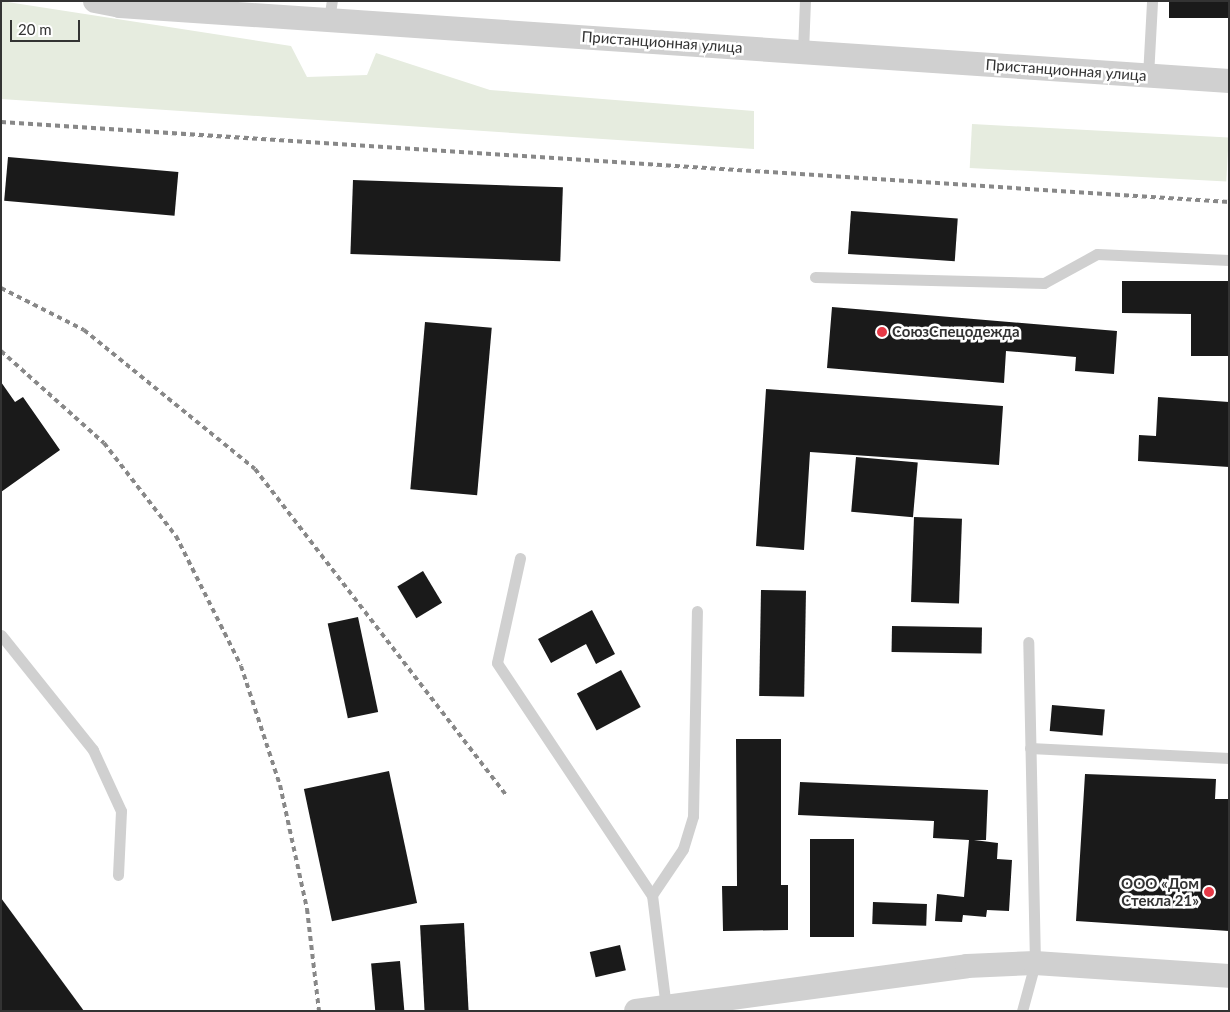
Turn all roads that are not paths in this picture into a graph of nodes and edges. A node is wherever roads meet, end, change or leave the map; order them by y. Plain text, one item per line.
1 (95, 1) edge
2 (805, 1) edge
3 (1152, 1) edge
4 (331, 10) edge
5 (802, 52) junction
6 (1148, 76) junction
7 (1229, 81) edge
8 (1229, 260) edge
9 (815, 277) dead end
10 (520, 558) dead end
11 (697, 611) dead end
12 (1, 635) edge
13 (1028, 642) dead end
14 (1030, 748) junction
15 (1229, 758) edge
16 (118, 875) dead end
17 (652, 895) junction
18 (1035, 963) junction
19 (1229, 976) edge
20 (666, 1007) junction
21 (636, 1011) edge
22 (1022, 1011) edge

1 - 4 street, Пристанционная улица
2 - 5 lane
3 - 6 lane
4 - 5 street, Пристанционная улица
5 - 6 street, Пристанционная улица
6 - 7 street, Пристанционная улица
8 - 9 lane
10 - 17 lane
11 - 17 lane
12 - 16 lane
13 - 14 lane
14 - 15 lane
14 - 18 lane
17 - 20 lane
18 - 19 street
18 - 20 street
18 - 22 lane
20 - 21 street

